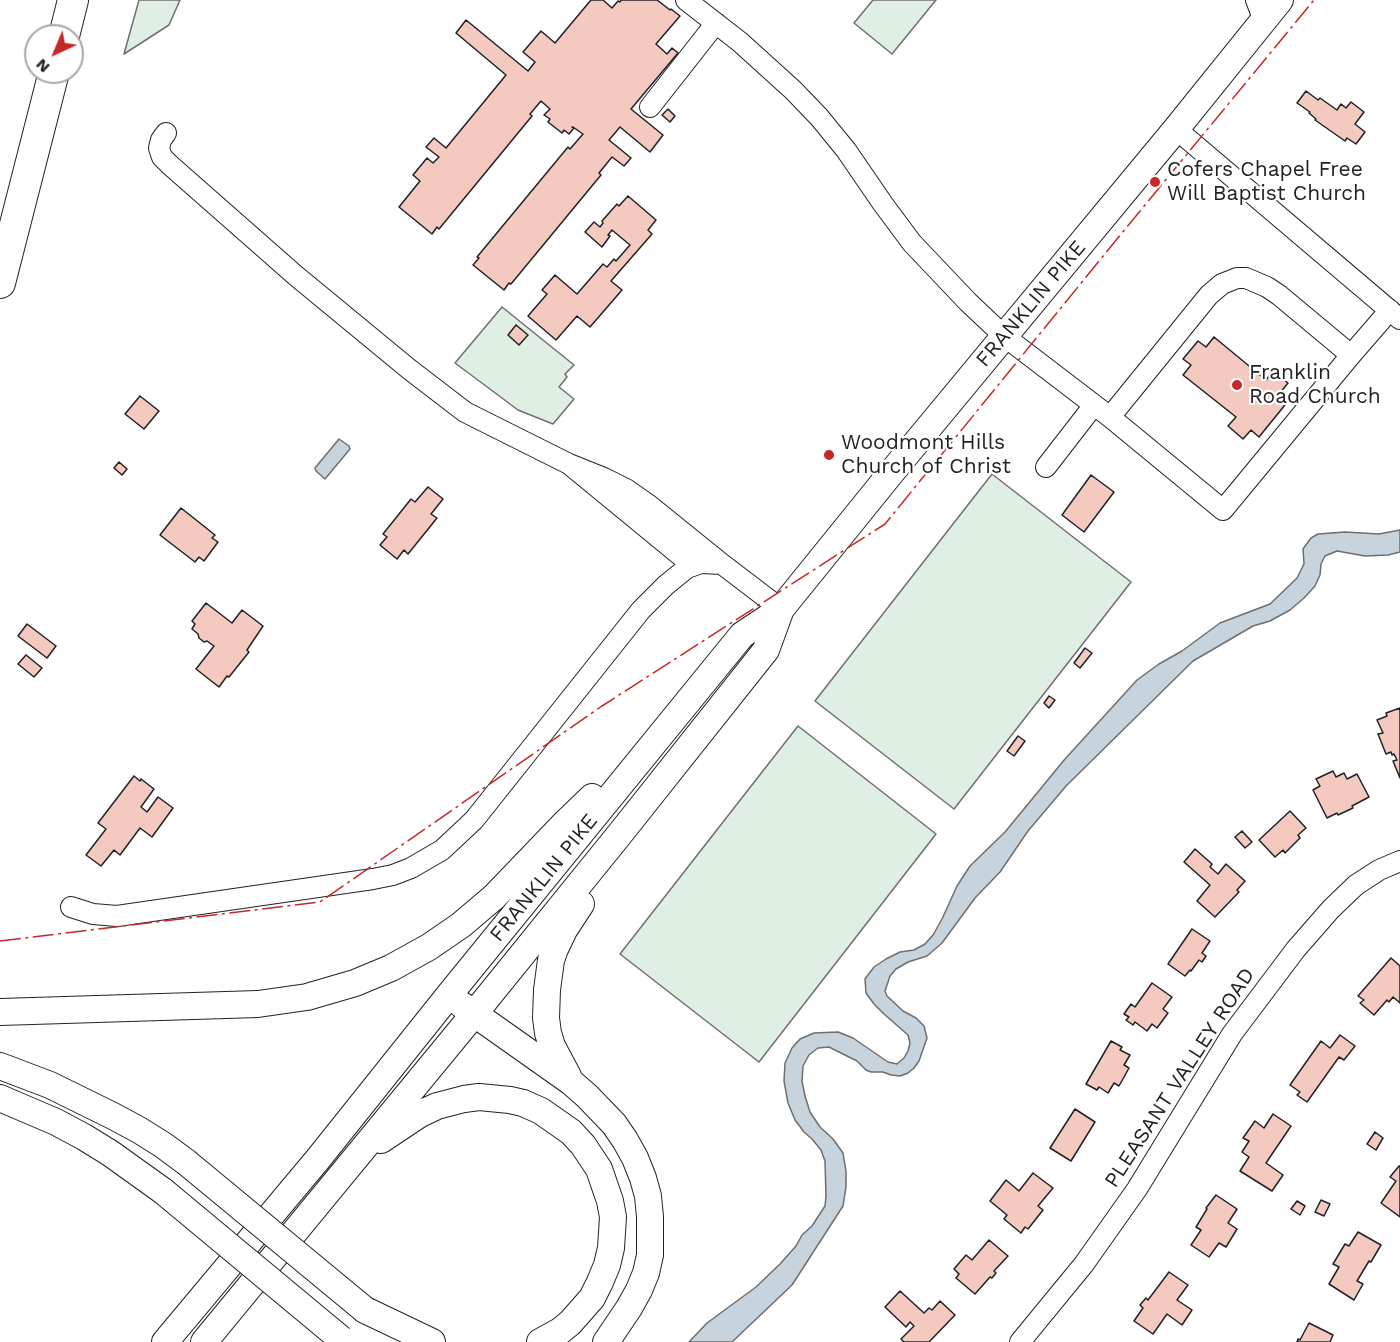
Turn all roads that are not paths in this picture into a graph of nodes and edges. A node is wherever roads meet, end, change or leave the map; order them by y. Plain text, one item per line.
1 (73, 0) edge
2 (686, 0) edge
3 (1280, 0) edge
4 (1260, 10) edge
5 (716, 23) junction
6 (67, 24) edge
7 (51, 84) edge
8 (650, 107) dead end
9 (1176, 129) junction
10 (166, 133) dead end
11 (0, 283) edge
12 (1395, 314) edge
13 (1004, 336) junction
14 (1351, 355) junction
15 (1094, 405) junction
16 (1110, 417) junction
17 (569, 464) junction
18 (1046, 467) dead end
19 (722, 564) junction
20 (692, 565) junction
21 (781, 609) junction
22 (664, 730) junction
23 (687, 749) junction
24 (1400, 861) edge
25 (71, 907) dead end
26 (448, 995) junction
27 (0, 1012) edge
28 (474, 1014) junction
29 (0, 1066) edge
30 (571, 1082) junction
31 (0, 1098) edge
32 (345, 1172) junction
33 (365, 1310) junction
34 (189, 1314) junction
35 (215, 1339) edge
36 (343, 1341) edge
37 (165, 1342) edge
38 (403, 1342) edge
39 (432, 1342) edge
40 (540, 1342) edge
41 (606, 1342) edge
42 (1020, 1342) edge

1 - 6 highway
2 - 5 street
3 - 4 main road, FRANKLIN PIKE
4 - 9 main road, FRANKLIN PIKE
5 - 8 street
5 - 13 street
7 - 11 highway
9 - 12 street
9 - 13 main road, FRANKLIN PIKE
10 - 17 street
12 - 14 street
13 - 15 street
13 - 21 main road, FRANKLIN PIKE
14 - 16 street
14 - 16 street
15 - 16 street
15 - 18 street
17 - 19 street
17 - 20 street
19 - 20 street
19 - 21 street
20 - 25 street
21 - 22 main road, FRANKLIN PIKE
21 - 23 main road, FRANKLIN PIKE
22 - 26 main road, FRANKLIN PIKE
22 - 27 main road
23 - 28 main road, FRANKLIN PIKE
23 - 30 main road
24 - 42 street, PLEASANT VALLEY ROAD
26 - 28 main road
26 - 34 main road, FRANKLIN PIKE
28 - 30 main road
28 - 32 main road, FRANKLIN PIKE
29 - 33 main road, bridge
30 - 41 main road
31 - 36 main road, bridge
32 - 35 main road
32 - 40 main road
33 - 38 main road
33 - 39 main road
34 - 35 main road
34 - 37 main road, FRANKLIN PIKE

